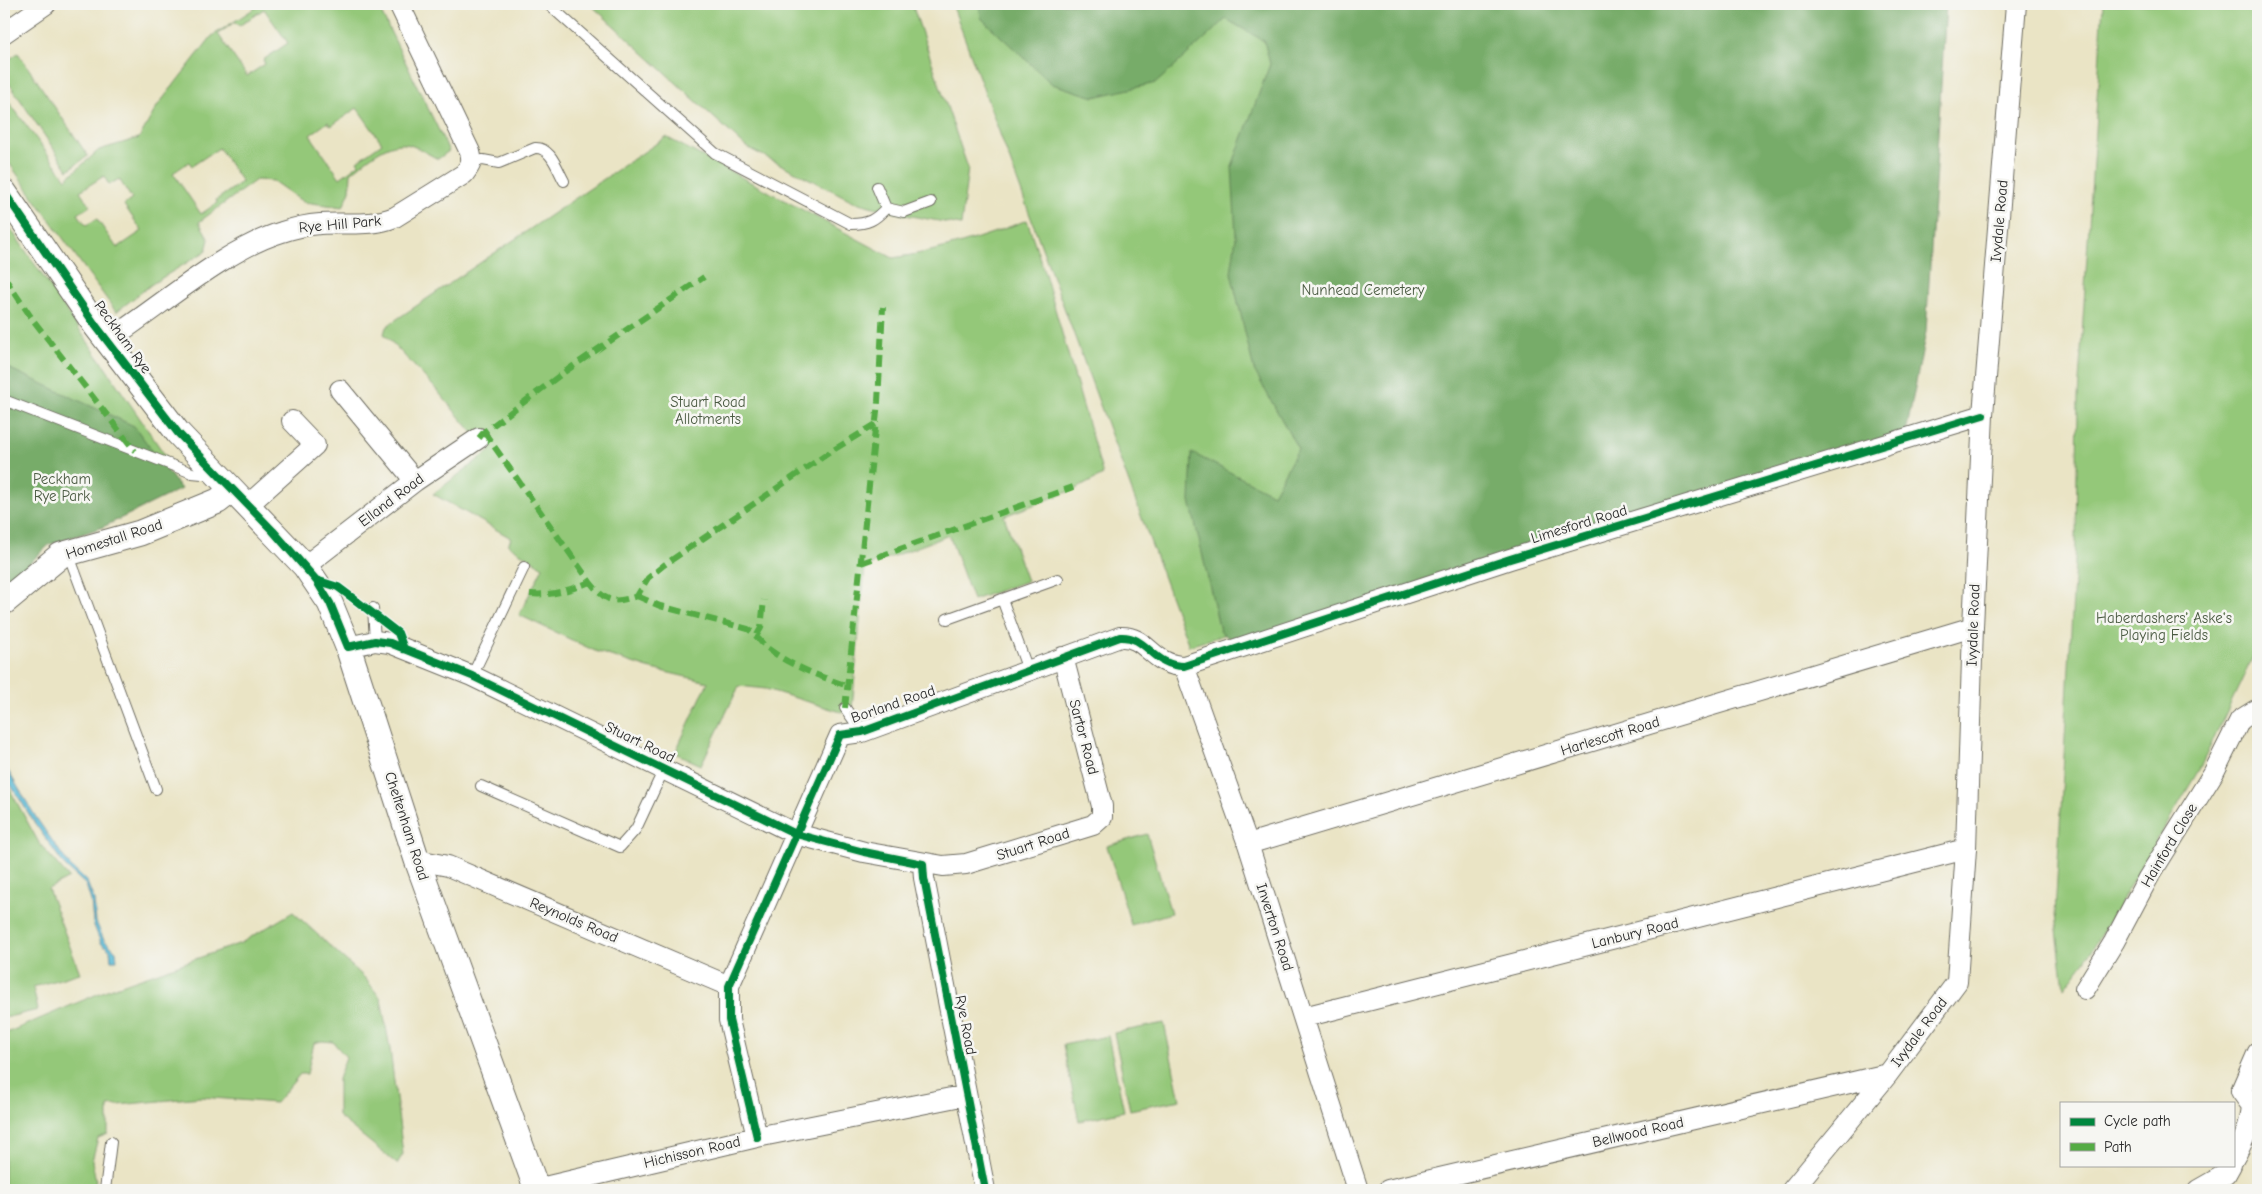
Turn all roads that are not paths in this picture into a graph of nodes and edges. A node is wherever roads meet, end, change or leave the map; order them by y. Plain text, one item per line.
1 (46, 4) edge
2 (399, 4) edge
3 (548, 4) edge
4 (2016, 4) edge
5 (4, 33) edge
6 (472, 162) junction
7 (564, 181) dead end
8 (877, 187) dead end
9 (4, 192) edge
10 (931, 202) dead end
11 (886, 208) junction
12 (107, 341) junction
13 (340, 390) dead end
14 (4, 400) edge
15 (1983, 415) junction
16 (292, 421) dead end
17 (479, 438) dead end
18 (415, 481) junction
19 (233, 490) junction
20 (68, 553) junction
21 (305, 566) junction
22 (524, 567) dead end
23 (1058, 579) dead end
24 (1002, 599) junction
25 (4, 602) edge
26 (373, 608) dead end
27 (947, 619) dead end
28 (1972, 627) junction
29 (375, 641) junction
30 (348, 647) junction
31 (1063, 657) junction
32 (1184, 666) junction
33 (1028, 670) junction
34 (472, 676) junction
35 (845, 708) dead end
36 (2258, 711) edge
37 (862, 732) junction
38 (664, 769) junction
39 (481, 786) dead end
40 (156, 789) dead end
41 (1102, 817) joint
42 (796, 834) junction
43 (1248, 844) junction
44 (1966, 849) junction
45 (417, 860) junction
46 (923, 864) junction
47 (730, 986) junction
48 (2086, 989) dead end
49 (1304, 1018) junction
50 (2258, 1052) edge
51 (1888, 1074) junction
52 (966, 1094) junction
53 (757, 1137) junction
54 (111, 1142) dead end
55 (2234, 1158) edge
56 (2230, 1166) edge
57 (105, 1190) edge
58 (534, 1190) edge
59 (985, 1190) edge
60 (1358, 1190) edge
61 (1388, 1190) edge
62 (1792, 1190) edge
63 (2198, 1190) edge

1 - 5 street
2 - 6 street
3 - 11 lane
4 - 15 street, Ivydale Road
6 - 7 lane
6 - 12 street, Rye Hill Park
8 - 11 lane
9 - 12 street, Peckham Rye
10 - 11 lane
12 - 19 street, Peckham Rye
13 - 18 street
14 - 19 lane
15 - 28 street, Ivydale Road
15 - 32 street, Limesford Road
16 - 19 street
17 - 18 street, Elland Road
18 - 21 street, Elland Road
19 - 20 street, Homestall Road
19 - 21 street, Cheltenham Road
20 - 25 street, Homestall Road
20 - 40 lane
21 - 30 street, Cheltenham Road
22 - 34 lane
23 - 24 lane
24 - 27 lane
24 - 33 lane
26 - 29 lane
28 - 43 street, Harlescott Road
28 - 44 street, Ivydale Road
29 - 30 street, Stuart Road
29 - 34 street, Stuart Road
30 - 45 street, Cheltenham Road
31 - 32 street, Borland Road
31 - 33 street, Borland Road
31 - 41 street, Sartor Road
32 - 43 street, Inverton Road
33 - 37 street, Borland Road
34 - 38 street, Stuart Road
35 - 37 lane
36 - 48 street, Hainford Close
37 - 42 street, Borland Road
38 - 39 lane
38 - 42 street, Stuart Road
41 - 46 street, Stuart Road
42 - 46 street, Stuart Road
42 - 47 street, Borland Road
43 - 49 street, Inverton Road
44 - 49 street, Lanbury Road
44 - 51 street, Ivydale Road
45 - 47 street, Reynolds Road
45 - 58 street, Cheltenham Road
46 - 52 street, Rye Road
47 - 53 street, Borland Road
49 - 60 street, Inverton Road
50 - 55 street
51 - 61 street, Bellwood Road
51 - 62 street, Ivydale Road
52 - 53 street, Hichisson Road
52 - 59 street, Rye Road
53 - 58 street, Hichisson Road
54 - 57 lane
56 - 63 street

